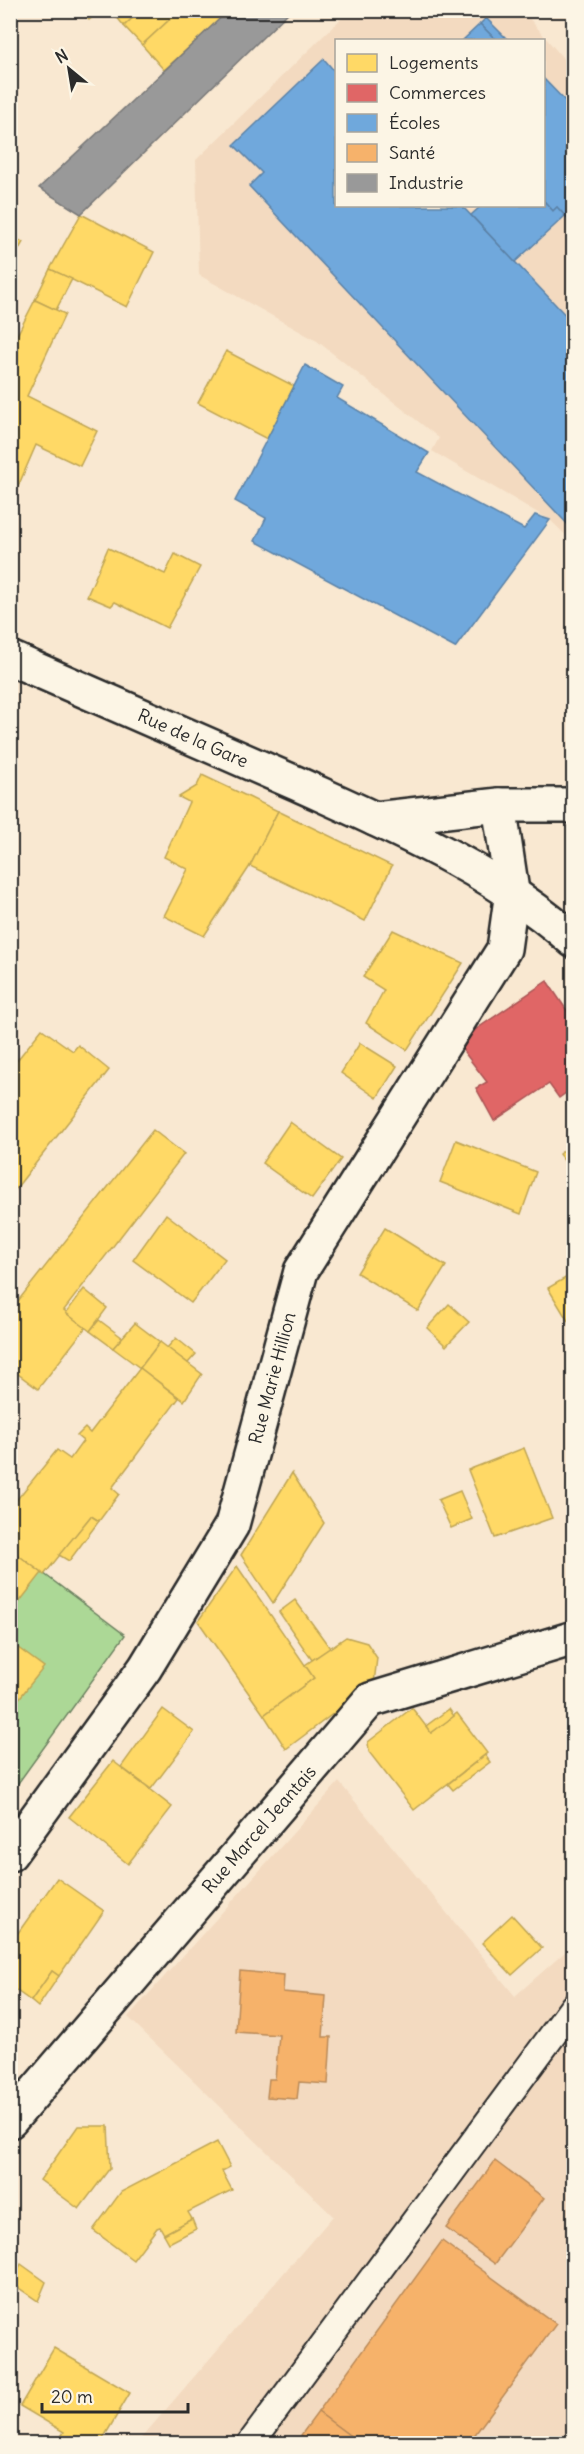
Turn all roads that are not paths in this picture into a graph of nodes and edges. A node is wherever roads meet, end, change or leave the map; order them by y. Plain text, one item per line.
1 (10, 658) edge
2 (499, 805) junction
3 (573, 807) edge
4 (375, 819) junction
5 (512, 891) junction
6 (573, 941) edge
7 (573, 1638) edge
8 (10, 1854) edge
9 (573, 2006) edge
10 (10, 2121) edge
11 (250, 2444) edge

1 - 4 street, Rue de la Gare
2 - 3 street
2 - 4 street
2 - 5 street
4 - 5 street, Rue de la Gare
5 - 6 street, Rue de la Gare
5 - 8 street, Rue Marie Hillion
7 - 10 street, Rue Marcel Jeantais
9 - 11 lane

